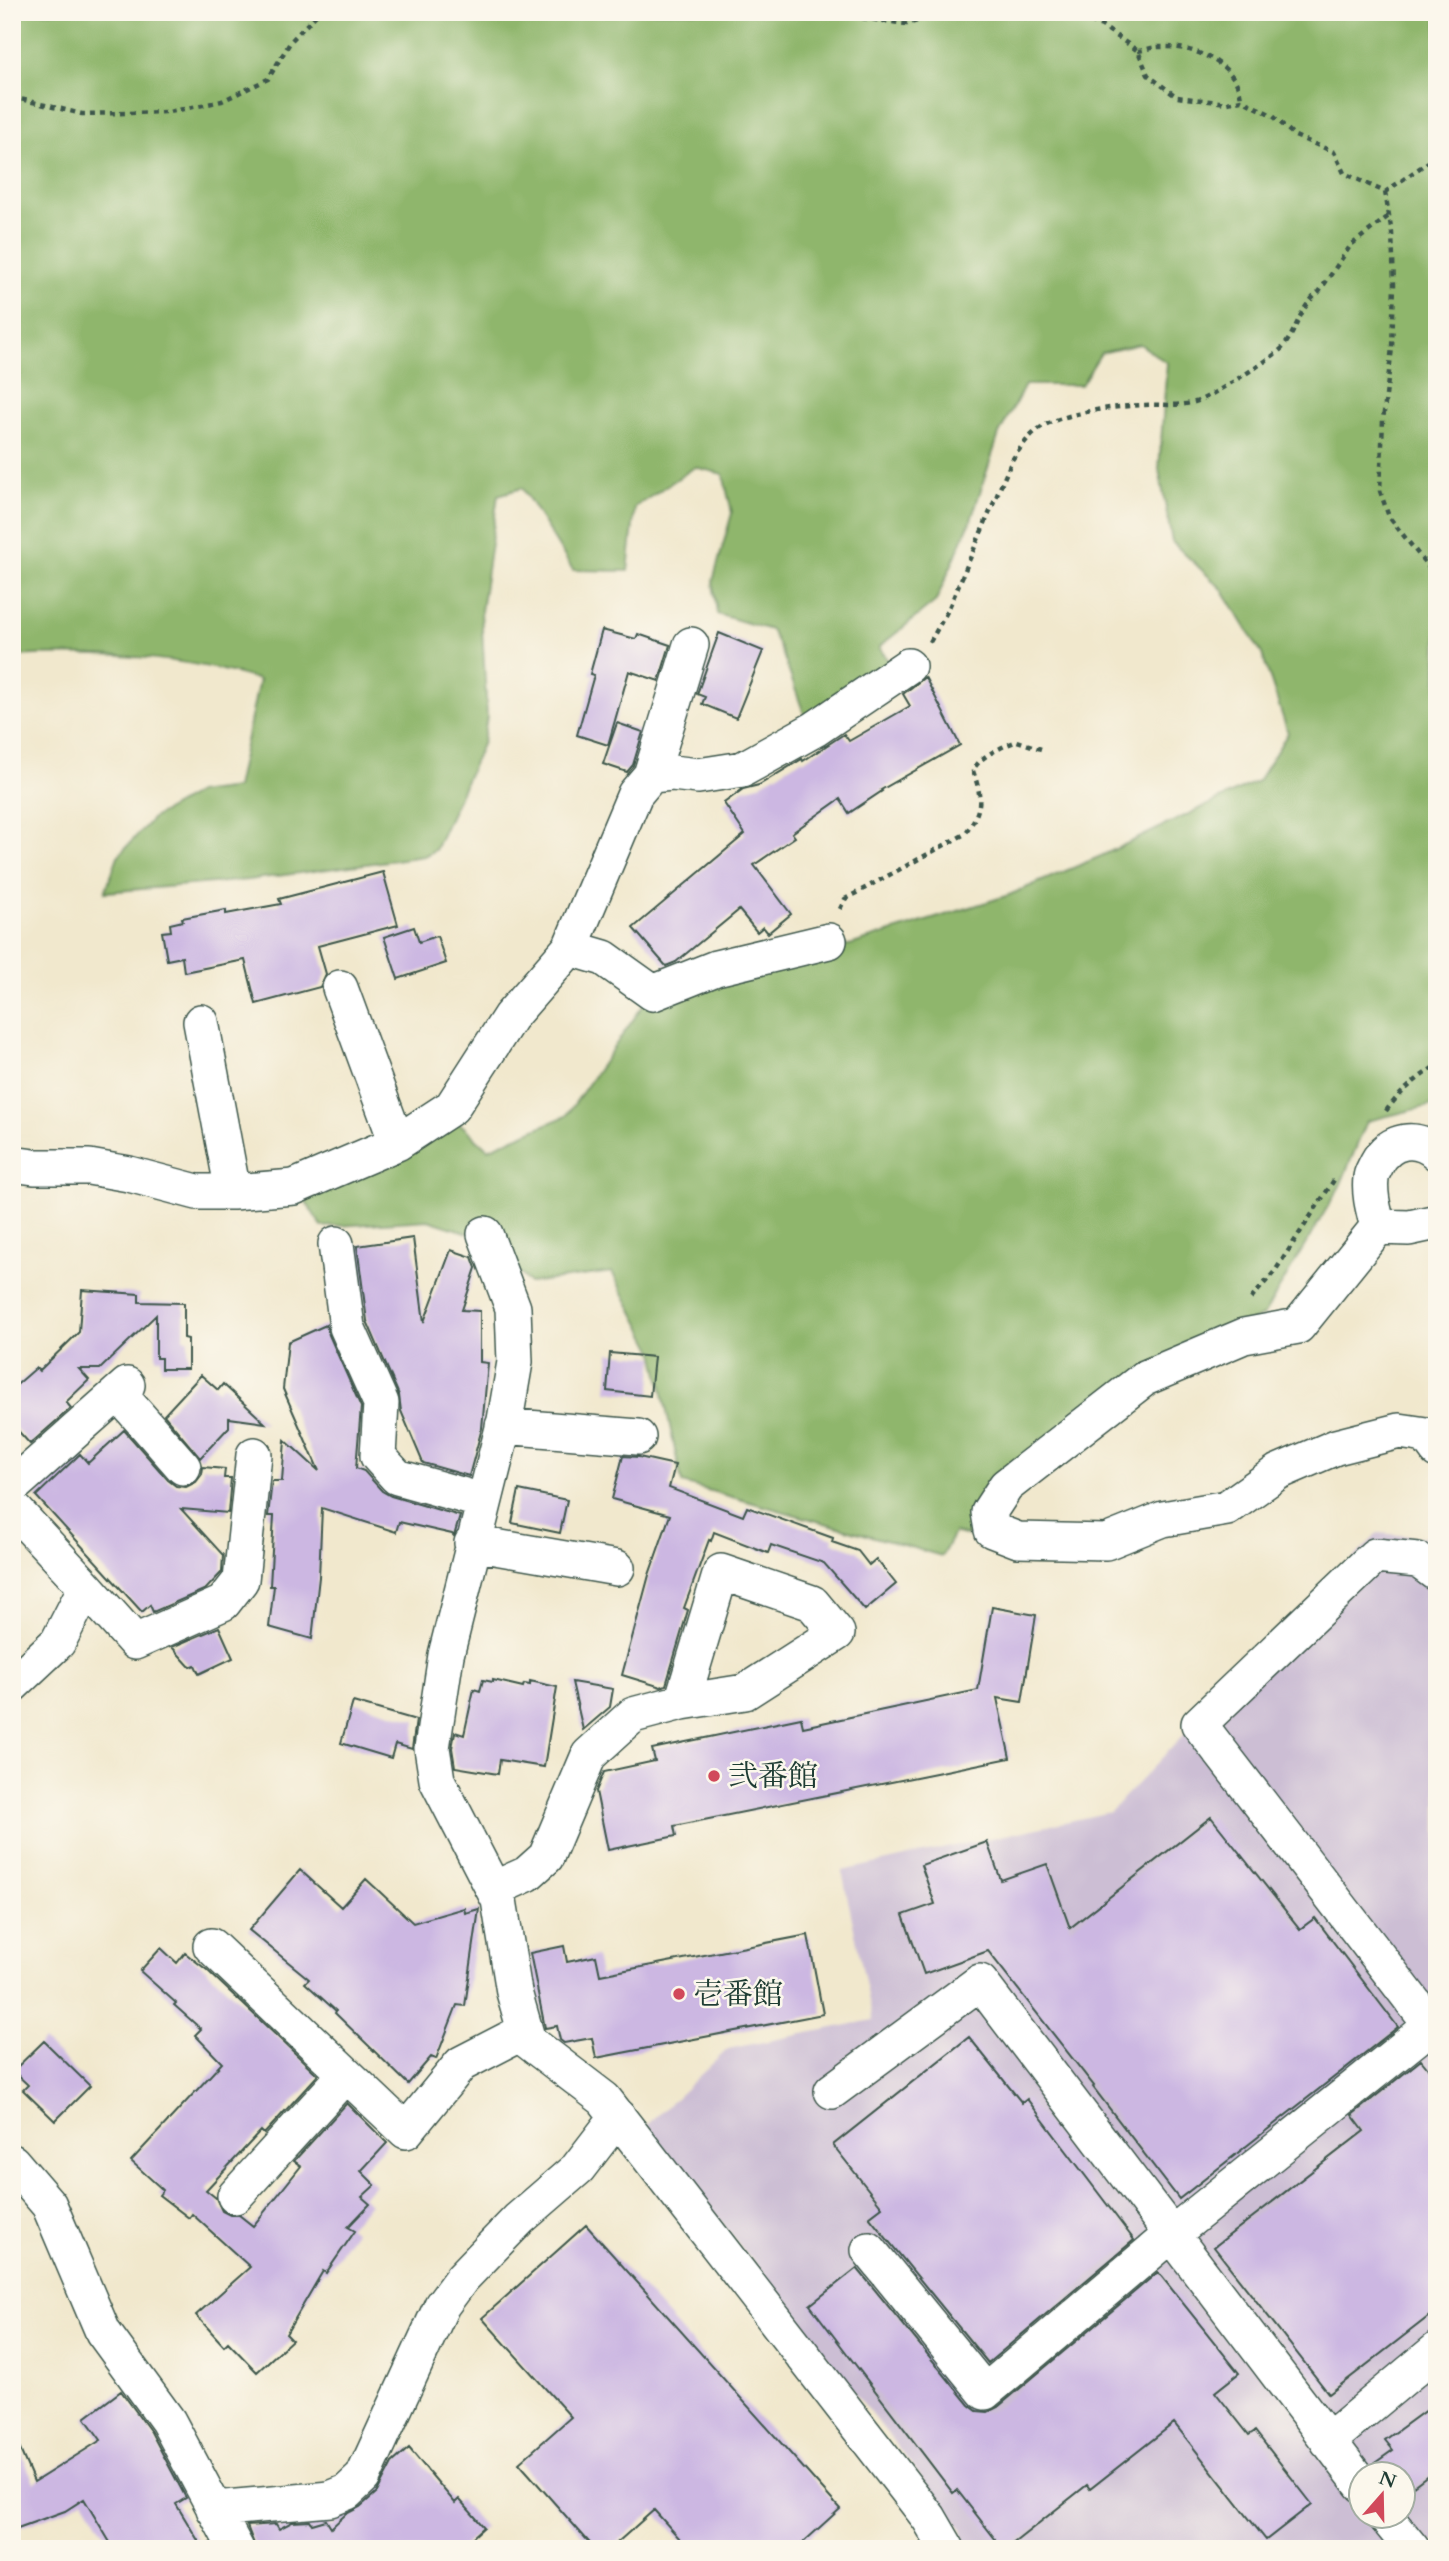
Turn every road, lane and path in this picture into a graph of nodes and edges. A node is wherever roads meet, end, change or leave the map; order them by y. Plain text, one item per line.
1 (319, 12) edge
2 (813, 12) edge
3 (1046, 13) edge
4 (1138, 51) junction
5 (12, 97) edge
6 (1241, 100) junction
7 (1437, 156) edge
8 (1385, 192) junction
9 (1390, 215) junction
10 (1437, 578) edge
11 (691, 645) dead end
12 (908, 666) joint
13 (1041, 749) dead end
14 (651, 775) junction
15 (829, 941) joint
16 (570, 948) junction
17 (340, 988) dead end
18 (201, 1022) dead end
19 (1437, 1065) edge
20 (1382, 1117) dead end
21 (397, 1143) junction
22 (1437, 1153) edge
23 (12, 1164) edge
24 (1336, 1177) dead end
25 (233, 1192) junction
26 (1437, 1222) edge
27 (1378, 1227) junction
28 (485, 1234) dead end
29 (336, 1244) dead end
30 (1242, 1304) dead end
31 (503, 1426) junction
32 (638, 1437) dead end
33 (1437, 1450) edge
34 (254, 1455) dead end
35 (183, 1467) dead end
36 (12, 1487) edge
37 (483, 1501) junction
38 (12, 1507) edge
39 (472, 1543) junction
40 (617, 1568) dead end
41 (1437, 1574) edge
42 (86, 1587) junction
43 (12, 1685) edge
44 (682, 1702) junction
45 (494, 1889) junction
46 (211, 1946) dead end
47 (1434, 2030) edge
48 (525, 2031) junction
49 (346, 2074) junction
50 (832, 2091) dead end
51 (618, 2116) junction
52 (12, 2162) edge
53 (235, 2196) dead end
54 (1172, 2234) junction
55 (869, 2250) dead end
56 (1437, 2350) edge
57 (1328, 2441) junction
58 (1348, 2467) edge
59 (214, 2509) junction
60 (1397, 2530) edge
61 (236, 2549) edge
62 (947, 2549) edge
63 (1412, 2549) edge

1 - 5 path
2 - 3 path
3 - 4 path
4 - 6 path
4 - 6 path
6 - 8 path
7 - 8 path
8 - 9 path
9 - 10 path
9 - 12 path
11 - 14 street
12 - 14 street
13 - 15 path
14 - 16 street
15 - 16 street
16 - 21 street
17 - 21 street
18 - 25 street
19 - 20 path
21 - 25 street
22 - 27 street
23 - 25 street
24 - 30 path
26 - 27 street
27 - 33 street
28 - 31 street
29 - 37 street
31 - 32 street
31 - 37 street
34 - 42 street
35 - 36 street
37 - 39 street
38 - 42 street
39 - 40 street
39 - 45 street
41 - 47 street
42 - 43 street
44 - 44 street
44 - 45 street
45 - 48 street
46 - 49 street
47 - 54 street
48 - 49 street
48 - 51 street
49 - 53 street
50 - 54 street
51 - 59 street
51 - 62 street
52 - 59 street
54 - 55 street
54 - 57 street
56 - 57 street
57 - 58 street
59 - 61 street
60 - 63 street

